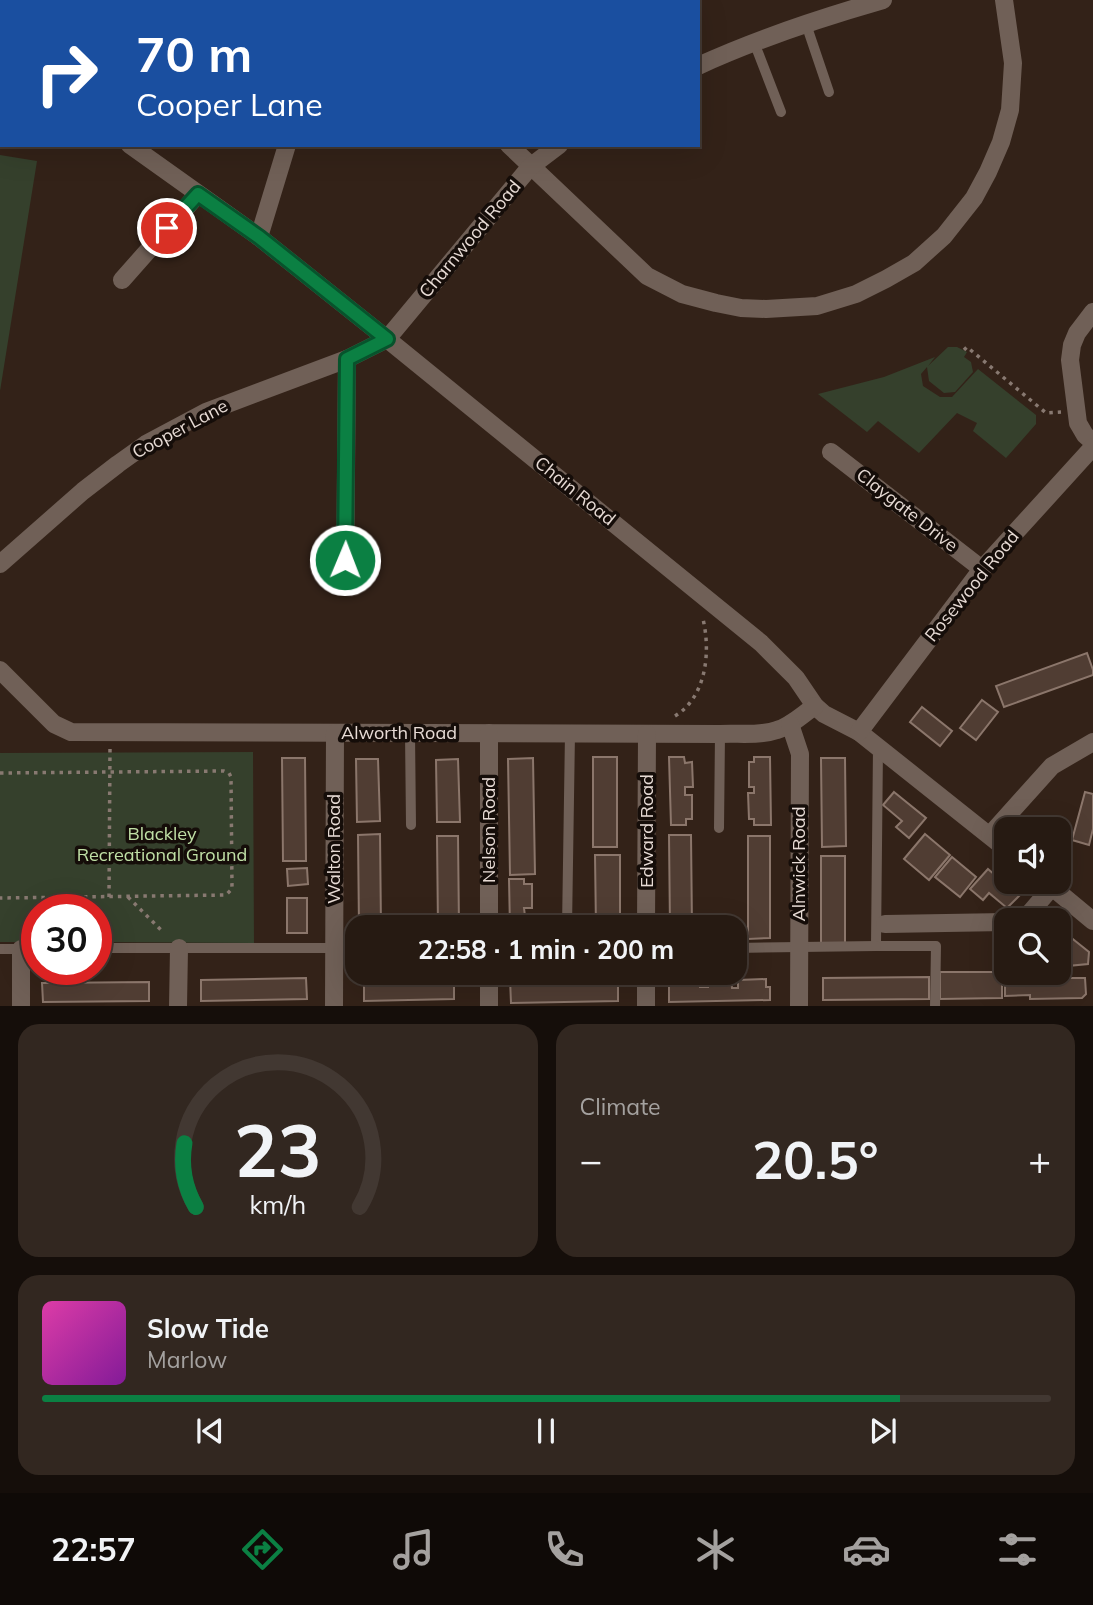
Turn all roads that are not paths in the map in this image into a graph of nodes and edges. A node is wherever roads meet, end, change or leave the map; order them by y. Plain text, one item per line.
1 (883, 0) edge
2 (1004, 0) edge
3 (806, 24) junction
4 (754, 42) junction
5 (700, 65) edge
6 (829, 92) dead end
7 (781, 112) dead end
8 (133, 147) edge
9 (286, 147) edge
10 (511, 147) edge
11 (556, 147) edge
12 (530, 167) junction
13 (198, 194) junction
14 (259, 237) junction
15 (122, 280) dead end
16 (1093, 312) edge
17 (387, 339) junction
18 (347, 359) junction
19 (1093, 444) edge
20 (831, 452) dead end
21 (0, 564) edge
22 (982, 569) junction
23 (345, 585) dead end
24 (0, 670) edge
25 (815, 706) junction
26 (790, 724) junction
27 (859, 732) junction
28 (335, 733) junction
29 (410, 733) junction
30 (489, 733) junction
31 (570, 733) junction
32 (647, 734) junction
33 (720, 734) junction
34 (1093, 742) edge
35 (878, 747) junction
36 (411, 825) dead end
37 (719, 828) dead end
38 (990, 835) junction
39 (994, 838) edge
40 (1060, 894) edge
41 (489, 915) edge
42 (567, 915) edge
43 (646, 915) edge
44 (1093, 921) edge
45 (994, 922) edge
46 (885, 924) dead end
47 (876, 946) junction
48 (334, 947) junction
49 (345, 947) edge
50 (798, 947) junction
51 (112, 948) edge
52 (179, 948) junction
53 (747, 948) edge
54 (0, 949) edge
55 (21, 949) edge
56 (24, 985) edge
57 (489, 985) edge
58 (646, 985) edge
59 (21, 1006) edge
60 (178, 1006) edge
61 (334, 1006) edge
62 (489, 1006) edge
63 (646, 1006) edge
64 (799, 1006) edge
65 (936, 1006) edge

1 - 3 street
2 - 12 street
3 - 4 street
3 - 6 lane
4 - 5 street
4 - 7 lane
8 - 13 street, Chain Road
9 - 14 street
10 - 12 street
11 - 12 street, Charnwood Road
12 - 17 street, Charnwood Road
13 - 14 street, Chain Road
13 - 15 street
14 - 17 street, Chain Road
16 - 19 street
17 - 18 street, Cooper Lane
17 - 25 street, Chain Road
18 - 21 street, Cooper Lane
18 - 23 street
19 - 22 street, Rosewood Road
20 - 22 street, Claygate Drive
22 - 27 street, Rosewood Road
24 - 28 street, Alworth Road
25 - 26 street, Alworth Road
25 - 27 street, Chain Road
26 - 33 street, Alworth Road
26 - 50 street, Alnwick Road
27 - 35 street, Chain Road
28 - 29 street, Alworth Road
28 - 48 street, Walton Road
29 - 30 street, Alworth Road
29 - 36 lane
30 - 31 street, Alworth Road
30 - 41 street, Nelson Road
31 - 32 street, Alworth Road
31 - 42 lane
32 - 33 street, Alworth Road
32 - 43 street, Edward Road
33 - 37 lane
34 - 38 street
35 - 38 street, Chain Road
35 - 47 lane
38 - 39 street, Chain Road
40 - 44 street
45 - 46 street
47 - 50 lane
47 - 65 lane
48 - 49 lane
48 - 52 lane
48 - 61 street, Walton Road
50 - 53 lane
50 - 64 street, Alnwick Road
51 - 52 lane
52 - 60 street
54 - 55 lane
56 - 59 street
57 - 62 street
58 - 63 street

